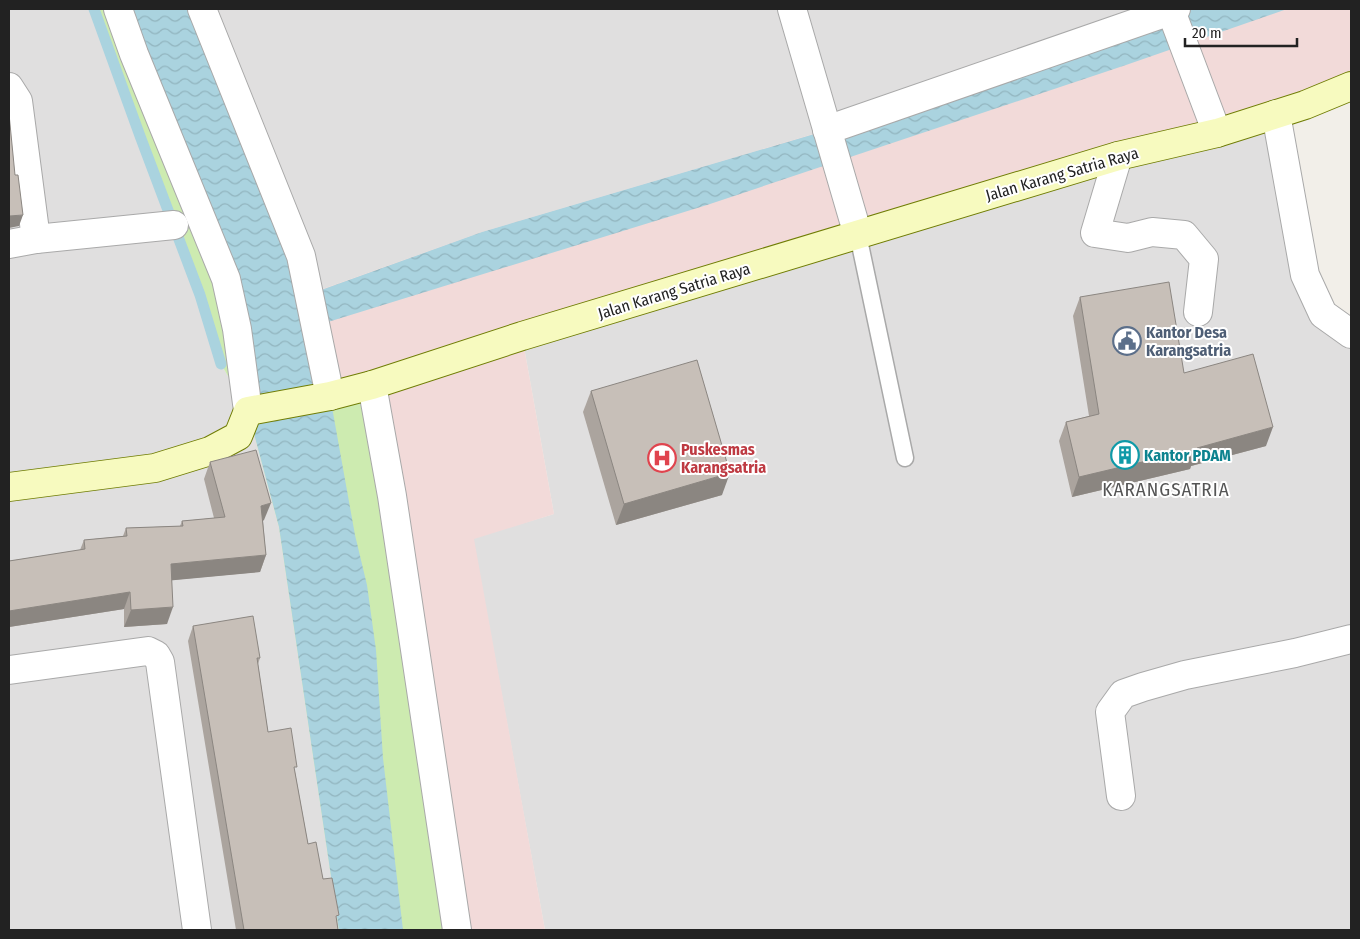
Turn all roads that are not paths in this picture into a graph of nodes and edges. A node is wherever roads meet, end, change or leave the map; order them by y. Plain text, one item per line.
1 (118, 9) edge
2 (202, 9) edge
3 (792, 9) edge
4 (1174, 10) edge
5 (1351, 86) edge
6 (9, 87) edge
7 (1276, 114) junction
8 (827, 130) junction
9 (1217, 133) junction
10 (1118, 156) junction
11 (174, 224) dead end
12 (858, 235) junction
13 (36, 238) junction
14 (9, 244) edge
15 (1198, 312) dead end
16 (1351, 334) edge
17 (372, 385) junction
18 (330, 396) junction
19 (248, 410) junction
20 (905, 458) dead end
21 (9, 487) edge
22 (1351, 639) edge
23 (9, 670) edge
24 (1121, 796) dead end
25 (197, 930) edge
26 (457, 930) edge

1 - 19 street
2 - 18 street
3 - 8 street
4 - 8 street
4 - 9 street
5 - 7 street, Jalan Karang Satria Raya
6 - 13 street
7 - 9 street, Jalan Karang Satria Raya
7 - 16 street
8 - 12 street
9 - 10 street, Jalan Karang Satria Raya
10 - 12 street, Jalan Karang Satria Raya
10 - 15 street
11 - 13 street
12 - 17 street, Jalan Karang Satria Raya
12 - 20 lane
13 - 14 street
17 - 18 street, Jalan Karang Satria Raya
17 - 26 street
18 - 19 street, Jalan Karang Satria Raya
19 - 21 street
22 - 24 street
23 - 25 street

